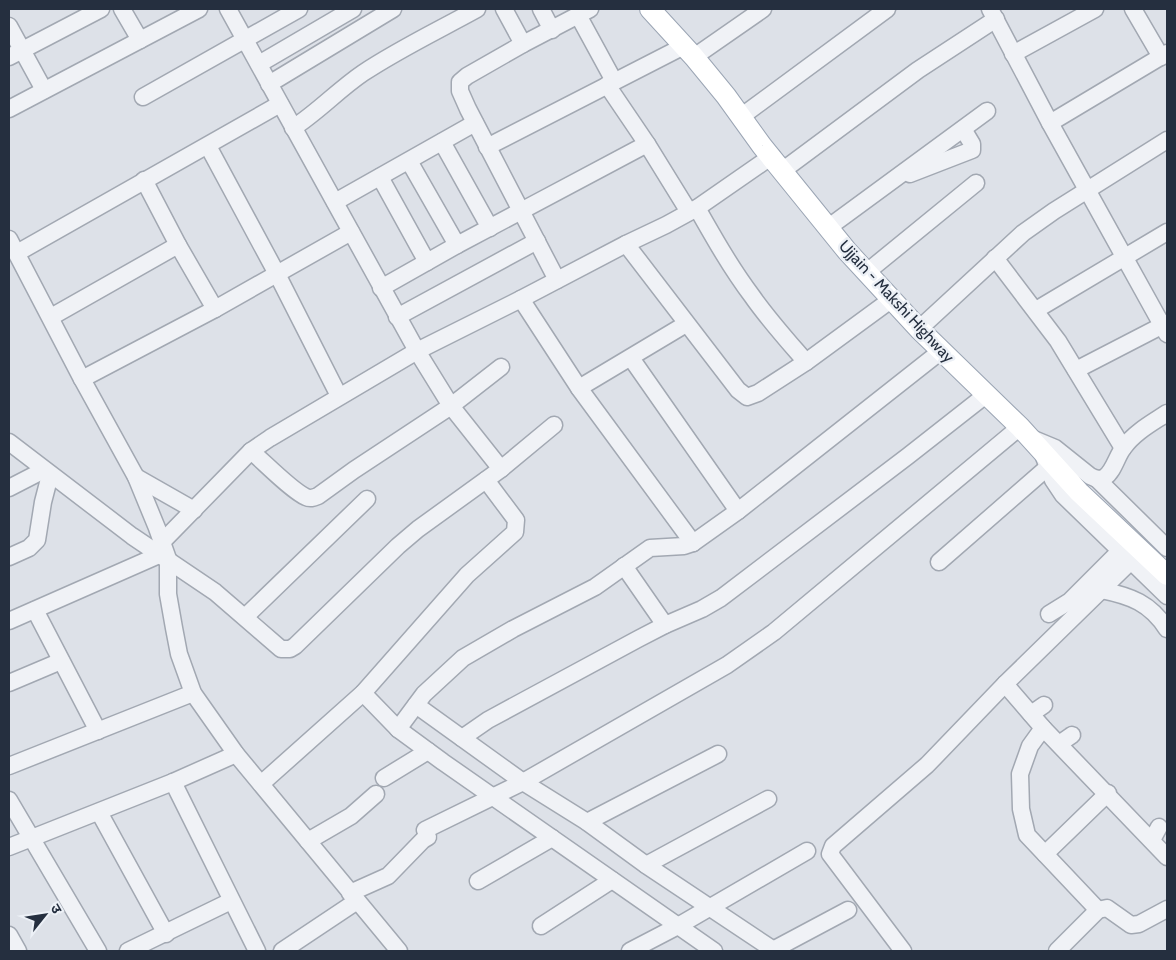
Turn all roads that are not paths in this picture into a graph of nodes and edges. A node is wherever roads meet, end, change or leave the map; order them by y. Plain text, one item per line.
1 (101, 9) edge
2 (122, 9) edge
3 (199, 9) edge
4 (230, 9) edge
5 (299, 9) edge
6 (353, 9) edge
7 (393, 9) edge
8 (477, 9) edge
9 (504, 9) edge
10 (542, 9) edge
11 (650, 9) edge
12 (763, 9) edge
13 (888, 9) edge
14 (1095, 9) edge
15 (1132, 9) edge
16 (583, 11) edge
17 (993, 14) edge
18 (9, 26) edge
19 (552, 30) junction
20 (245, 39) junction
21 (140, 40) junction
22 (523, 44) junction
23 (689, 52) junction
24 (15, 53) edge
25 (1013, 54) junction
26 (1164, 55) edge
27 (258, 64) junction
28 (610, 83) junction
29 (269, 84) junction
30 (44, 90) junction
31 (143, 96) dead end
32 (280, 104) junction
33 (9, 109) edge
34 (987, 111) dead end
35 (742, 116) junction
36 (1050, 122) junction
37 (475, 123) junction
38 (293, 128) junction
39 (963, 129) junction
40 (1167, 140) edge
41 (442, 142) junction
42 (647, 144) junction
43 (208, 146) junction
44 (487, 147) junction
45 (409, 161) junction
46 (777, 163) junction
47 (380, 177) junction
48 (144, 180) junction
49 (892, 182) junction
50 (976, 183) dead end
51 (1087, 191) junction
52 (335, 202) junction
53 (693, 210) junction
54 (522, 211) junction
55 (829, 227) junction
56 (490, 228) junction
57 (351, 232) junction
58 (1167, 232) edge
59 (537, 241) junction
60 (626, 244) junction
61 (178, 245) junction
62 (457, 245) junction
63 (13, 246) edge
64 (1125, 257) junction
65 (995, 258) junction
66 (427, 262) junction
67 (867, 272) junction
68 (277, 274) junction
69 (557, 280) junction
70 (381, 288) junction
71 (521, 299) junction
72 (892, 299) junction
73 (215, 309) junction
74 (1036, 310) junction
75 (51, 317) junction
76 (398, 317) junction
77 (686, 324) junction
78 (1166, 327) edge
79 (919, 329) junction
80 (941, 350) junction
81 (417, 351) junction
82 (631, 358) junction
83 (806, 362) junction
84 (501, 367) dead end
85 (1076, 370) junction
86 (82, 379) junction
87 (579, 388) junction
88 (987, 394) junction
89 (339, 396) junction
90 (451, 406) junction
91 (1167, 413) edge
92 (554, 425) dead end
93 (1024, 432) junction
94 (9, 442) edge
95 (1123, 448) junction
96 (251, 451) junction
97 (1045, 460) junction
98 (501, 469) junction
99 (47, 472) junction
100 (136, 478) junction
101 (1097, 479) junction
102 (486, 480) junction
103 (9, 488) edge
104 (367, 499) dead end
105 (194, 510) junction
106 (738, 511) junction
107 (693, 543) junction
108 (1167, 548) edge
109 (163, 552) junction
110 (1126, 556) junction
111 (9, 558) edge
112 (939, 562) dead end
113 (624, 566) junction
114 (1167, 574) edge
115 (1101, 590) junction
116 (1167, 596) edge
117 (35, 610) junction
118 (1049, 614) dead end
119 (245, 617) junction
120 (9, 622) edge
121 (665, 625) junction
122 (1167, 629) edge
123 (61, 661) junction
124 (9, 683) edge
125 (1005, 684) junction
126 (193, 693) junction
127 (363, 693) junction
128 (416, 705) junction
129 (398, 728) junction
130 (1043, 728) junction
131 (98, 731) junction
132 (462, 738) junction
133 (428, 751) junction
134 (236, 754) junction
135 (718, 754) dead end
136 (9, 766) edge
137 (384, 778) dead end
138 (173, 782) junction
139 (523, 782) junction
140 (261, 784) junction
141 (1108, 793) junction
142 (376, 794) dead end
143 (493, 797) junction
144 (768, 799) dead end
145 (9, 800) edge
146 (99, 812) junction
147 (587, 822) junction
148 (30, 837) junction
149 (552, 838) junction
150 (308, 841) junction
151 (9, 846) edge
152 (807, 851) dead end
153 (1046, 854) junction
154 (1167, 857) edge
155 (646, 865) junction
156 (612, 880) junction
157 (478, 881) dead end
158 (353, 897) junction
159 (231, 901) junction
160 (710, 907) junction
161 (1167, 909) edge
162 (848, 910) dead end
163 (1098, 910) junction
164 (541, 926) dead end
165 (678, 926) junction
166 (166, 934) junction
167 (9, 935) edge
168 (18, 951) edge
169 (98, 951) edge
170 (128, 951) edge
171 (258, 951) edge
172 (282, 951) edge
173 (399, 951) edge
174 (630, 951) edge
175 (714, 951) edge
176 (773, 951) edge
177 (902, 951) edge
178 (1057, 951) edge

1 - 24 street
2 - 21 street
3 - 21 street
4 - 20 street
5 - 20 street
6 - 27 street
7 - 29 street
8 - 38 street
9 - 22 street
10 - 19 street
11 - 23 main road, Ujjain - Makshi Highway
12 - 23 street
13 - 35 street
14 - 25 street
15 - 26 street
16 - 19 street
16 - 28 street
17 - 25 street
17 - 46 street
18 - 24 street
19 - 22 street
20 - 27 street
20 - 31 street
21 - 30 street
22 - 37 street
23 - 28 street
23 - 35 main road, Ujjain - Makshi Highway
24 - 30 street
25 - 36 street
26 - 36 street
27 - 29 street
28 - 42 street
28 - 44 street
29 - 32 street
30 - 33 street
32 - 38 street
32 - 43 street
34 - 39 street
35 - 46 main road, Ujjain - Makshi Highway
36 - 51 street
37 - 41 street
37 - 44 street
38 - 52 street
39 - 49 street
39 - 49 street
40 - 51 street
41 - 45 street
41 - 56 street
42 - 53 street
42 - 54 street
43 - 48 street
43 - 68 street
44 - 54 street
45 - 47 street
45 - 62 street
46 - 53 street
46 - 55 main road, Ujjain - Makshi Highway
47 - 52 street
47 - 66 street
48 - 61 street
48 - 63 street
49 - 55 street
50 - 67 street
51 - 64 street
51 - 65 street
52 - 57 street
53 - 60 street
53 - 83 street
54 - 56 street
54 - 59 street
55 - 67 main road, Ujjain - Makshi Highway
56 - 62 street
57 - 68 street
57 - 70 street
58 - 64 street
59 - 69 street
59 - 76 street
60 - 69 street
60 - 77 street
61 - 73 street
61 - 75 street
62 - 66 street
63 - 75 street
64 - 74 street
64 - 78 street
65 - 74 street
65 - 79 street
66 - 70 street
67 - 72 main road, Ujjain - Makshi Highway
68 - 73 street
68 - 89 street
69 - 71 street
70 - 76 street
71 - 81 street
71 - 87 street
72 - 79 main road, Ujjain - Makshi Highway
72 - 83 street
73 - 86 street
74 - 85 street
75 - 86 street
76 - 81 street
77 - 82 street
77 - 83 street
78 - 85 street
79 - 80 main road, Ujjain - Makshi Highway
80 - 88 main road, Ujjain - Makshi Highway
80 - 106 street
81 - 89 street
81 - 90 street
82 - 87 street
82 - 106 street
84 - 90 street
85 - 95 street
86 - 100 street
87 - 107 street
88 - 93 main road, Ujjain - Makshi Highway
88 - 121 street
89 - 96 street
90 - 96 street
90 - 98 street
91 - 95 street
92 - 98 street
93 - 97 main road, Ujjain - Makshi Highway
93 - 101 street
93 - 139 street
94 - 99 street
95 - 101 street
96 - 105 street
97 - 110 street
97 - 112 street
97 - 114 main road, Ujjain - Makshi Highway
98 - 102 street
99 - 103 street
99 - 109 street
99 - 111 street
100 - 105 street
100 - 109 street
101 - 108 street
102 - 119 street
102 - 127 street
104 - 119 street
105 - 109 street
106 - 107 street
107 - 113 street
109 - 117 street
109 - 119 street
109 - 126 street
110 - 115 street
110 - 116 street
110 - 118 street
113 - 121 street
113 - 128 street
115 - 122 street
115 - 125 street
117 - 120 street
117 - 123 street
121 - 132 street
123 - 124 street
123 - 131 street
125 - 130 street
125 - 177 street
126 - 131 street
126 - 134 street
127 - 129 street
127 - 140 street
128 - 129 street
128 - 132 street
129 - 133 street
130 - 141 street
130 - 153 street
131 - 136 street
132 - 139 street
133 - 137 street
133 - 143 street
134 - 138 street
134 - 140 street
135 - 147 street
138 - 146 street
138 - 159 street
139 - 143 street
139 - 147 street
140 - 150 street
141 - 153 street
141 - 154 street
142 - 150 street
143 - 149 street
143 - 158 street
144 - 155 street
145 - 148 street
146 - 148 street
146 - 166 street
147 - 155 street
148 - 151 street
148 - 169 street
149 - 156 street
149 - 157 street
150 - 158 street
152 - 160 street
153 - 163 street
155 - 160 street
156 - 164 street
156 - 165 street
158 - 172 street
158 - 173 street
159 - 166 street
159 - 171 street
160 - 165 street
160 - 176 street
161 - 163 street
162 - 176 street
163 - 178 street
165 - 174 street
165 - 175 street
166 - 170 street
167 - 168 street

